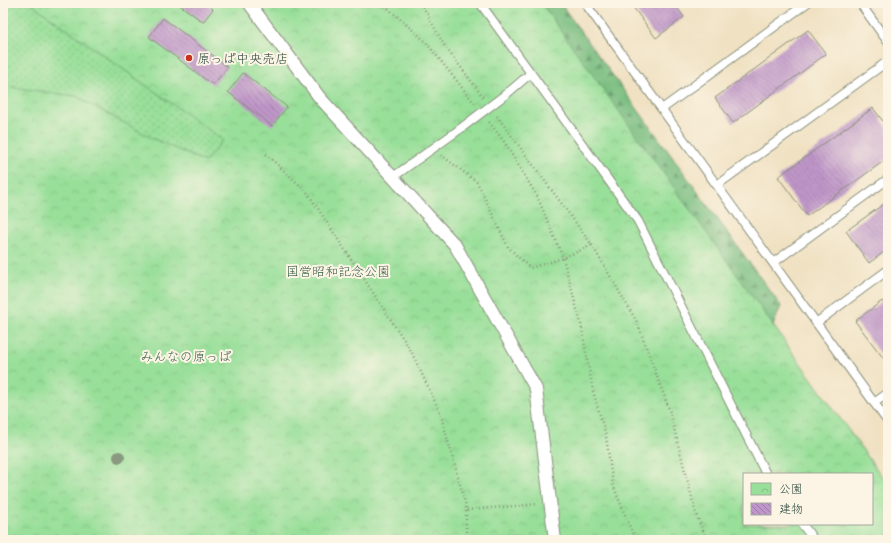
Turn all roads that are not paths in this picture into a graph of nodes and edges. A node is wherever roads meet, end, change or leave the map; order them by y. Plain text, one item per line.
1 (248, 3) edge
2 (480, 3) edge
3 (585, 3) edge
4 (806, 3) edge
5 (860, 3) edge
6 (888, 42) edge
7 (888, 61) edge
8 (531, 73) junction
9 (662, 109) junction
10 (393, 177) junction
11 (888, 179) edge
12 (716, 185) junction
13 (773, 263) junction
14 (888, 270) edge
15 (816, 323) junction
16 (888, 393) edge
17 (874, 403) junction
18 (888, 422) edge
19 (765, 473) edge
20 (803, 525) edge
21 (555, 540) edge
22 (814, 540) edge

1 - 10 street
2 - 8 lane
3 - 9 lane
4 - 9 lane
5 - 6 lane
7 - 12 lane
8 - 10 lane, bridge
8 - 19 lane
9 - 12 lane
10 - 21 street
11 - 13 lane
12 - 13 lane
13 - 15 lane
14 - 15 lane
15 - 17 lane
16 - 17 lane
17 - 18 lane
20 - 22 lane

